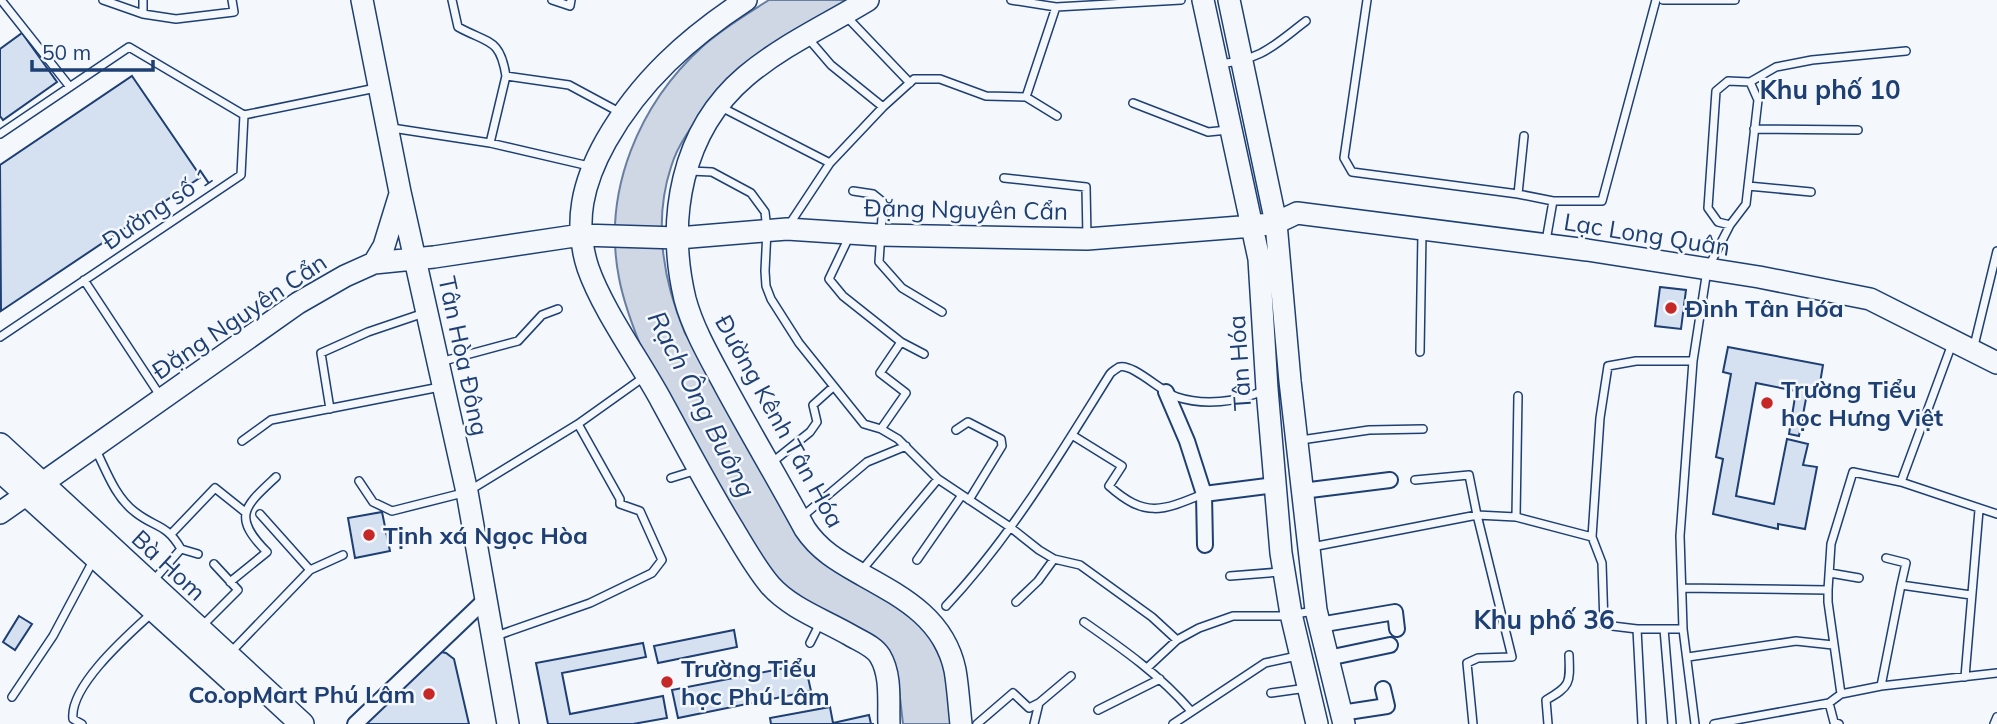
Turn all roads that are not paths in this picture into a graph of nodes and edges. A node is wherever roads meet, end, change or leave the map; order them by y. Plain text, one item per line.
1 (103, 0) edge
2 (144, 0) edge
3 (232, 0) edge
4 (362, 0) edge
5 (452, 0) edge
6 (552, 0) edge
7 (571, 0) edge
8 (868, 0) edge
9 (1011, 0) edge
10 (1181, 0) edge
11 (1203, 0) edge
12 (1229, 0) edge
13 (1367, 0) edge
14 (1656, 0) edge
15 (1663, 0) edge
16 (1735, 0) edge
17 (738, 2) edge
18 (1, 3) edge
19 (1056, 7) junction
20 (144, 14) junction
21 (844, 15) junction
22 (1306, 21) dead end
23 (807, 36) junction
24 (1906, 51) dead end
25 (1242, 61) junction
26 (1217, 64) junction
27 (506, 76) junction
28 (1750, 82) junction
29 (909, 83) junction
30 (70, 87) junction
31 (378, 88) junction
32 (1026, 97) junction
33 (1133, 103) dead end
34 (718, 105) junction
35 (883, 107) junction
36 (622, 114) junction
37 (244, 115) junction
38 (1057, 116) dead end
39 (387, 127) junction
40 (1232, 129) junction
41 (1754, 129) junction
42 (1858, 130) dead end
43 (0, 134) edge
44 (1524, 136) dead end
45 (490, 143) junction
46 (830, 163) junction
47 (592, 167) junction
48 (685, 171) junction
49 (1004, 178) dead end
50 (1748, 186) junction
51 (853, 191) dead end
52 (400, 192) junction
53 (1811, 192) dead end
54 (1518, 194) junction
55 (1553, 201) junction
56 (1276, 223) junction
57 (1731, 225) junction
58 (1253, 226) junction
59 (777, 229) junction
60 (1422, 229) junction
61 (851, 233) junction
62 (581, 235) junction
63 (879, 235) junction
64 (678, 238) junction
65 (1087, 239) junction
66 (1546, 245) junction
67 (1997, 251) edge
68 (416, 259) junction
69 (374, 263) junction
70 (1707, 270) junction
71 (84, 280) junction
72 (558, 309) dead end
73 (428, 312) junction
74 (942, 312) dead end
75 (0, 337) edge
76 (1953, 340) junction
77 (901, 342) junction
78 (1973, 351) junction
79 (1420, 352) dead end
80 (923, 354) dead end
81 (1693, 361) junction
82 (439, 362) junction
83 (1997, 363) edge
84 (647, 374) junction
85 (444, 386) junction
86 (833, 387) junction
87 (1267, 389) junction
88 (1166, 392) junction
89 (1518, 396) dead end
90 (162, 399) junction
91 (330, 408) junction
92 (578, 424) junction
93 (881, 429) junction
94 (1423, 429) dead end
95 (956, 430) dead end
96 (1072, 435) junction
97 (242, 441) dead end
98 (1297, 441) junction
99 (0, 445) edge
100 (905, 446) junction
101 (94, 447) junction
102 (769, 465) junction
103 (0, 470) edge
104 (697, 470) junction
105 (276, 477) dead end
106 (671, 478) dead end
107 (938, 479) junction
108 (1390, 480) dead end
109 (1415, 480) dead end
110 (359, 481) dead end
111 (1901, 482) junction
112 (1275, 485) junction
113 (36, 489) junction
114 (467, 492) junction
115 (1302, 492) junction
116 (1204, 494) junction
117 (966, 498) junction
118 (1979, 510) junction
119 (246, 512) junction
120 (0, 513) edge
121 (260, 514) dead end
122 (1997, 514) edge
123 (1477, 515) junction
124 (1516, 517) junction
125 (799, 518) junction
126 (1010, 527) junction
127 (172, 533) junction
128 (1592, 537) junction
129 (1205, 545) dead end
130 (181, 548) junction
131 (1308, 548) junction
132 (198, 554) dead end
133 (96, 555) junction
134 (344, 555) dead end
135 (1886, 558) dead end
136 (1054, 559) junction
137 (917, 560) dead end
138 (214, 564) dead end
139 (310, 570) junction
140 (1284, 571) junction
141 (859, 573) junction
142 (1829, 573) junction
143 (1230, 576) dead end
144 (1859, 578) dead end
145 (230, 582) junction
146 (151, 584) junction
147 (1901, 585) junction
148 (1682, 588) junction
149 (1828, 590) junction
150 (1971, 596) junction
151 (485, 600) junction
152 (1016, 602) dead end
153 (946, 606) dead end
154 (155, 610) junction
155 (1291, 614) junction
156 (1318, 618) junction
157 (822, 619) junction
158 (1084, 622) dead end
159 (200, 629) junction
160 (1637, 629) junction
161 (1664, 629) junction
162 (1683, 629) junction
163 (492, 638) junction
164 (1177, 640) junction
165 (810, 643) dead end
166 (1833, 645) junction
167 (228, 655) junction
168 (1569, 655) dead end
169 (1301, 656) junction
170 (1688, 657) junction
171 (1328, 658) junction
172 (1997, 666) edge
173 (1147, 668) junction
174 (1997, 673) edge
175 (1071, 676) dead end
176 (1965, 677) junction
177 (1160, 679) junction
178 (1881, 686) junction
179 (1308, 688) junction
180 (1384, 690) dead end
181 (1270, 693) dead end
182 (1841, 694) junction
183 (12, 697) dead end
184 (1039, 703) junction
185 (1829, 704) junction
186 (1098, 710) dead end
187 (1191, 711) junction
188 (1997, 717) edge
189 (1342, 719) edge
190 (82, 724) edge
191 (280, 724) edge
192 (302, 724) edge
193 (355, 724) edge
194 (508, 724) edge
195 (890, 724) edge
196 (961, 724) edge
197 (977, 724) edge
198 (1034, 724) edge
199 (1174, 724) edge
200 (1317, 724) edge
201 (1474, 724) edge
202 (1548, 724) edge
203 (1642, 724) edge
204 (1672, 724) edge
205 (1695, 724) edge
206 (1714, 724) edge
207 (1839, 724) edge
208 (1994, 724) edge

1 - 20 lane
2 - 20 lane
3 - 20 lane
4 - 31 main road, Tân Hòa Đông
5 - 27 lane
6 - 7 lane
8 - 21 main road, Đường Kênh Tân Hóa
9 - 19 lane
10 - 19 lane
11 - 26 main road, Tân Hóa
12 - 25 main road, Tân Hóa
13 - 54 lane
14 - 55 lane
15 - 16 lane
17 - 36 main road
18 - 30 lane
19 - 32 lane
21 - 23 main road, Đường Kênh Tân Hóa
21 - 29 lane
22 - 25 lane
23 - 34 main road, Đường Kênh Tân Hóa
23 - 35 lane
24 - 28 lane
25 - 26 lane
25 - 56 main road, Tân Hóa
26 - 40 main road, Tân Hóa
27 - 36 lane
27 - 45 lane
28 - 41 lane
28 - 57 lane
29 - 32 lane
29 - 35 lane
30 - 37 lane
30 - 43 lane
31 - 37 lane
31 - 39 main road, Tân Hòa Đông
32 - 38 lane
33 - 40 lane
34 - 46 lane
34 - 48 main road, Đường Kênh Tân Hóa
35 - 46 lane
36 - 47 main road
37 - 71 lane, Đường số 1
39 - 45 lane
39 - 52 main road, Tân Hòa Đông
40 - 58 main road, Tân Hóa
41 - 42 lane
41 - 50 lane
44 - 54 lane
45 - 47 lane
46 - 59 lane
47 - 62 main road
48 - 59 lane
48 - 64 main road, Đường Kênh Tân Hóa
49 - 65 lane
50 - 53 lane
50 - 57 lane
51 - 63 lane
52 - 68 main road, Tân Hòa Đông
52 - 69 main road
54 - 55 lane
55 - 66 lane
56 - 58 main road, Đặng Nguyên Cẩn
56 - 60 main road, Lạc Long Quân
56 - 98 main road, Tân Hóa
57 - 70 lane
58 - 65 main road, Đặng Nguyên Cẩn
58 - 87 main road, Tân Hóa
59 - 61 main road, Đặng Nguyên Cẩn
59 - 64 main road, Đặng Nguyên Cẩn
59 - 86 lane
60 - 66 main road, Lạc Long Quân
60 - 79 lane
61 - 63 main road, Đặng Nguyên Cẩn
61 - 77 lane
62 - 64 main road, Đặng Nguyên Cẩn
62 - 68 main road, Đặng Nguyên Cẩn
62 - 84 main road
63 - 65 main road, Đặng Nguyên Cẩn
63 - 74 lane
64 - 102 main road, Đường Kênh Tân Hóa
66 - 70 main road, Lạc Long Quân
67 - 78 lane
68 - 69 main road, Đặng Nguyên Cẩn
68 - 73 main road, Tân Hòa Đông
69 - 90 main road, Đặng Nguyên Cẩn
70 - 76 main road, Lạc Long Quân
70 - 81 lane
71 - 75 lane, Đường số 1
71 - 90 lane
72 - 82 lane
73 - 82 main road, Tân Hòa Đông
73 - 91 lane
76 - 78 main road, Lạc Long Quân
76 - 111 lane
77 - 80 lane
77 - 93 lane
78 - 83 main road, Lạc Long Quân
81 - 128 lane
81 - 148 lane
82 - 85 main road, Tân Hòa Đông
84 - 92 lane
84 - 104 main road
85 - 91 lane
85 - 114 main road, Tân Hòa Đông
86 - 93 lane
86 - 102 lane
87 - 88 lane
87 - 112 main road, Tân Hóa
88 - 96 lane
88 - 116 street
89 - 124 lane
90 - 101 main road, Đặng Nguyên Cẩn
91 - 97 lane
92 - 114 lane
92 - 163 lane
93 - 100 lane
94 - 98 lane
95 - 117 lane
96 - 116 lane
96 - 126 lane
98 - 115 main road, Tân Hóa
99 - 113 main road, Bà Hom
100 - 107 lane
100 - 125 lane
101 - 113 main road, Đặng Nguyên Cẩn
101 - 127 lane
102 - 125 main road, Đường Kênh Tân Hóa
103 - 113 main road, Bà Hom
104 - 106 lane
104 - 157 main road
105 - 119 lane
107 - 117 lane
107 - 141 lane
108 - 115 street
109 - 123 lane
110 - 114 lane
111 - 118 lane
111 - 142 lane
112 - 116 street
112 - 140 main road, Tân Hóa
113 - 120 main road, Đặng Nguyên Cẩn
113 - 133 main road, Bà Hom
113 - 146 main road, Bà Hom
114 - 151 main road, Tân Hòa Đông
115 - 131 main road, Tân Hóa
116 - 129 street
117 - 126 lane
117 - 137 lane
118 - 122 lane
118 - 150 lane
119 - 127 lane
119 - 145 lane
121 - 139 lane
123 - 124 lane
123 - 131 lane
123 - 201 lane
124 - 128 lane
125 - 141 main road, Đường Kênh Tân Hóa
126 - 136 lane
126 - 153 lane
127 - 130 lane
128 - 160 lane
130 - 132 lane
130 - 146 lane
131 - 156 main road, Tân Hóa
133 - 154 main road, Bà Hom
133 - 183 lane
134 - 139 lane
135 - 147 lane
136 - 152 lane
136 - 164 lane
138 - 145 lane
139 - 167 lane
140 - 143 lane
140 - 155 main road, Tân Hóa
141 - 196 main road, Đường Kênh Tân Hóa
142 - 144 lane
142 - 149 lane
145 - 159 lane
146 - 159 main road, Bà Hom
147 - 150 lane
147 - 178 lane
148 - 149 lane
148 - 162 lane
149 - 166 lane
150 - 176 lane
151 - 163 main road, Tân Hòa Đông
151 - 193 street
154 - 190 lane
154 - 191 main road, Bà Hom
155 - 156 lane
155 - 164 lane
155 - 169 main road, Tân Hóa
156 - 171 main road, Tân Hóa
156 - 171 street
157 - 165 lane
157 - 195 main road
158 - 173 lane
159 - 167 main road, Bà Hom
160 - 161 lane
160 - 203 lane
161 - 162 lane
161 - 204 lane
162 - 170 lane
163 - 194 main road, Tân Hòa Đông
164 - 173 lane
166 - 170 lane
166 - 182 lane
167 - 192 main road, Bà Hom
168 - 202 lane
169 - 179 main road, Tân Hóa
169 - 187 lane
170 - 205 lane
171 - 189 main road, Tân Hóa
172 - 174 lane
173 - 177 lane
174 - 176 lane
175 - 184 lane
176 - 178 lane
177 - 186 lane
177 - 187 lane
178 - 182 lane
179 - 181 lane
179 - 200 main road, Tân Hóa
180 - 189 street
182 - 185 lane
184 - 197 lane
184 - 198 lane
185 - 206 lane
185 - 207 lane
187 - 199 lane
188 - 208 lane

